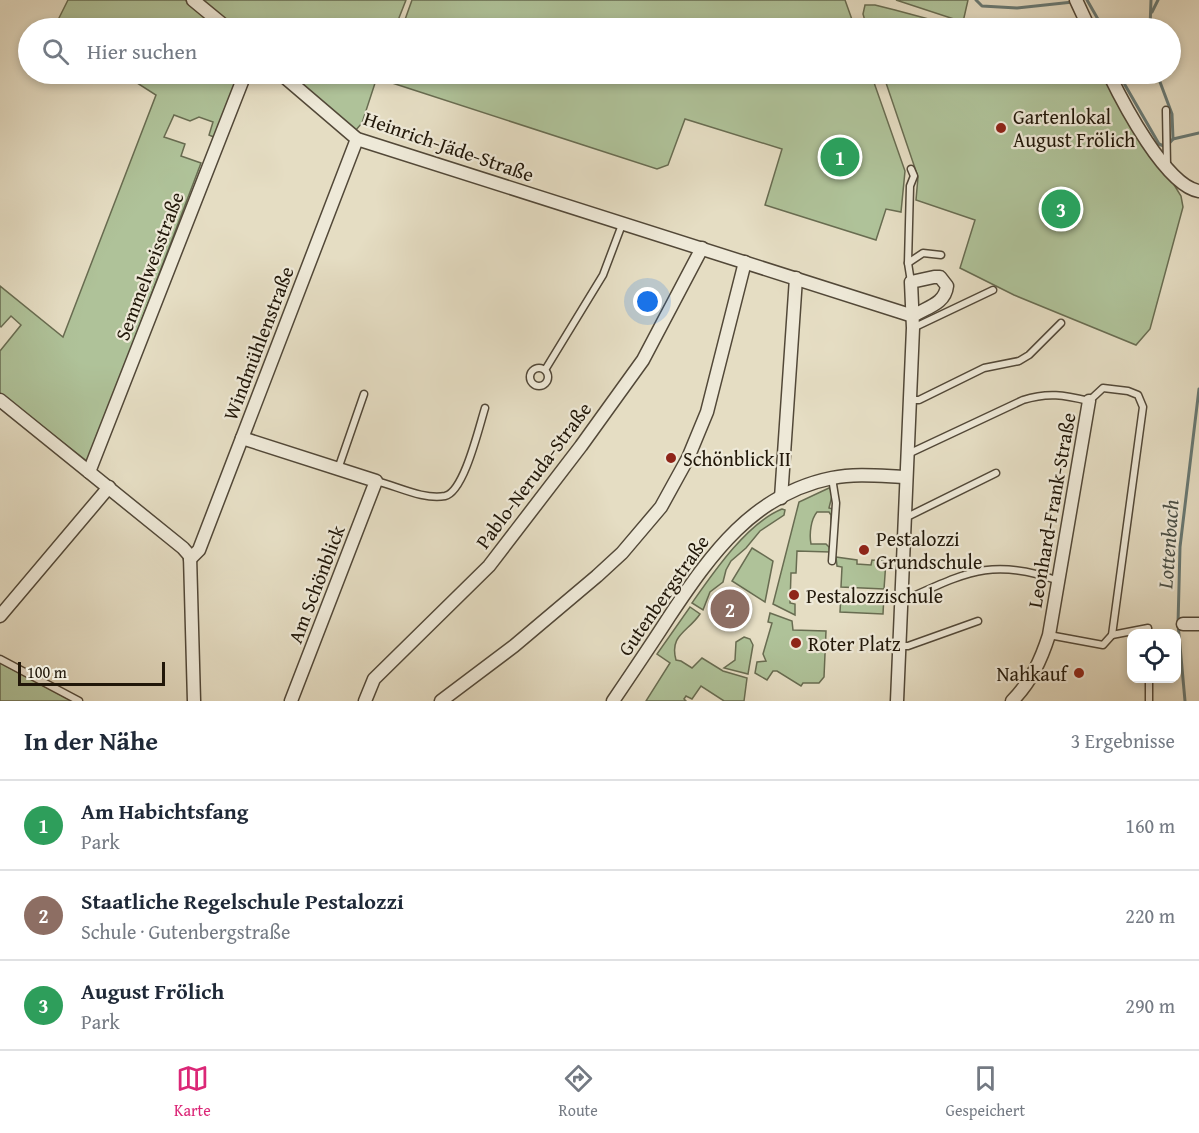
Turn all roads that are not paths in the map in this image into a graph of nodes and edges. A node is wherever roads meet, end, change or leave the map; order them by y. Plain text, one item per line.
1 (194, 0) edge
2 (215, 18) edge
3 (241, 84) edge
4 (293, 84) edge
5 (1114, 84) edge
6 (1166, 110) dead end
7 (357, 139) junction
8 (1167, 167) junction
9 (911, 169) dead end
10 (1195, 191) edge
11 (623, 222) junction
12 (702, 248) junction
13 (941, 255) dead end
14 (745, 262) junction
15 (908, 263) junction
16 (796, 279) junction
17 (911, 282) junction
18 (993, 290) dead end
19 (913, 322) junction
20 (1061, 323) dead end
21 (545, 370) dead end
22 (364, 394) dead end
23 (0, 400) edge
24 (910, 400) junction
25 (1089, 401) junction
26 (485, 408) dead end
27 (242, 438) junction
28 (907, 455) junction
29 (339, 469) junction
30 (89, 472) junction
31 (996, 473) dead end
32 (906, 477) junction
33 (832, 478) junction
34 (376, 481) junction
35 (109, 487) junction
36 (781, 498) junction
37 (904, 519) junction
38 (190, 559) junction
39 (832, 561) dead end
40 (1059, 581) junction
41 (901, 602) junction
42 (0, 616) edge
43 (978, 621) dead end
44 (1183, 624) dead end
45 (1199, 624) edge
46 (1127, 633) edge
47 (1049, 635) junction
48 (1112, 635) junction
49 (899, 646) junction
50 (0, 659) edge
51 (1149, 683) edge
52 (79, 701) edge
53 (194, 701) edge
54 (291, 701) edge
55 (365, 701) edge
56 (441, 701) edge
57 (614, 701) edge
58 (897, 701) edge
59 (1012, 701) edge
60 (1149, 701) edge

1 - 2 street
3 - 30 street, Semmelweisstraße
4 - 7 street, Heinrich-Jäde-Straße
5 - 8 street
6 - 8 lane
7 - 11 street, Heinrich-Jäde-Straße
7 - 27 street, Windmühlenstraße
8 - 10 street
9 - 15 lane
11 - 12 street, Heinrich-Jäde-Straße
11 - 21 lane
12 - 14 street, Heinrich-Jäde-Straße
12 - 55 street, Pablo-Neruda-Straße
13 - 15 lane
14 - 16 street, Heinrich-Jäde-Straße
14 - 56 street
15 - 17 lane
16 - 19 street, Heinrich-Jäde-Straße
16 - 36 street
17 - 19 street
17 - 19 street
18 - 19 lane
19 - 24 street
20 - 24 lane
22 - 29 lane
23 - 30 street
24 - 28 street
25 - 28 lane
25 - 40 street, Leonhard-Frank-Straße
25 - 48 lane, Leonhard-Frank-Straße
26 - 34 lane
27 - 29 street
27 - 38 street, Windmühlenstraße
28 - 32 street
29 - 34 street
30 - 35 street
31 - 37 lane
32 - 33 street, Gutenbergstraße
32 - 37 street
33 - 36 street, Gutenbergstraße
33 - 39 lane
34 - 54 street, Am Schönblick
35 - 38 street
35 - 42 street
36 - 57 street, Gutenbergstraße
37 - 41 street
38 - 53 street
40 - 41 lane
40 - 47 street, Leonhard-Frank-Straße
41 - 49 street
43 - 49 lane
44 - 45 street
46 - 48 lane, Leonhard-Frank-Straße
47 - 48 lane, Leonhard-Frank-Straße
47 - 59 street, Leonhard-Frank-Straße
49 - 58 street
50 - 52 lane
51 - 60 lane

